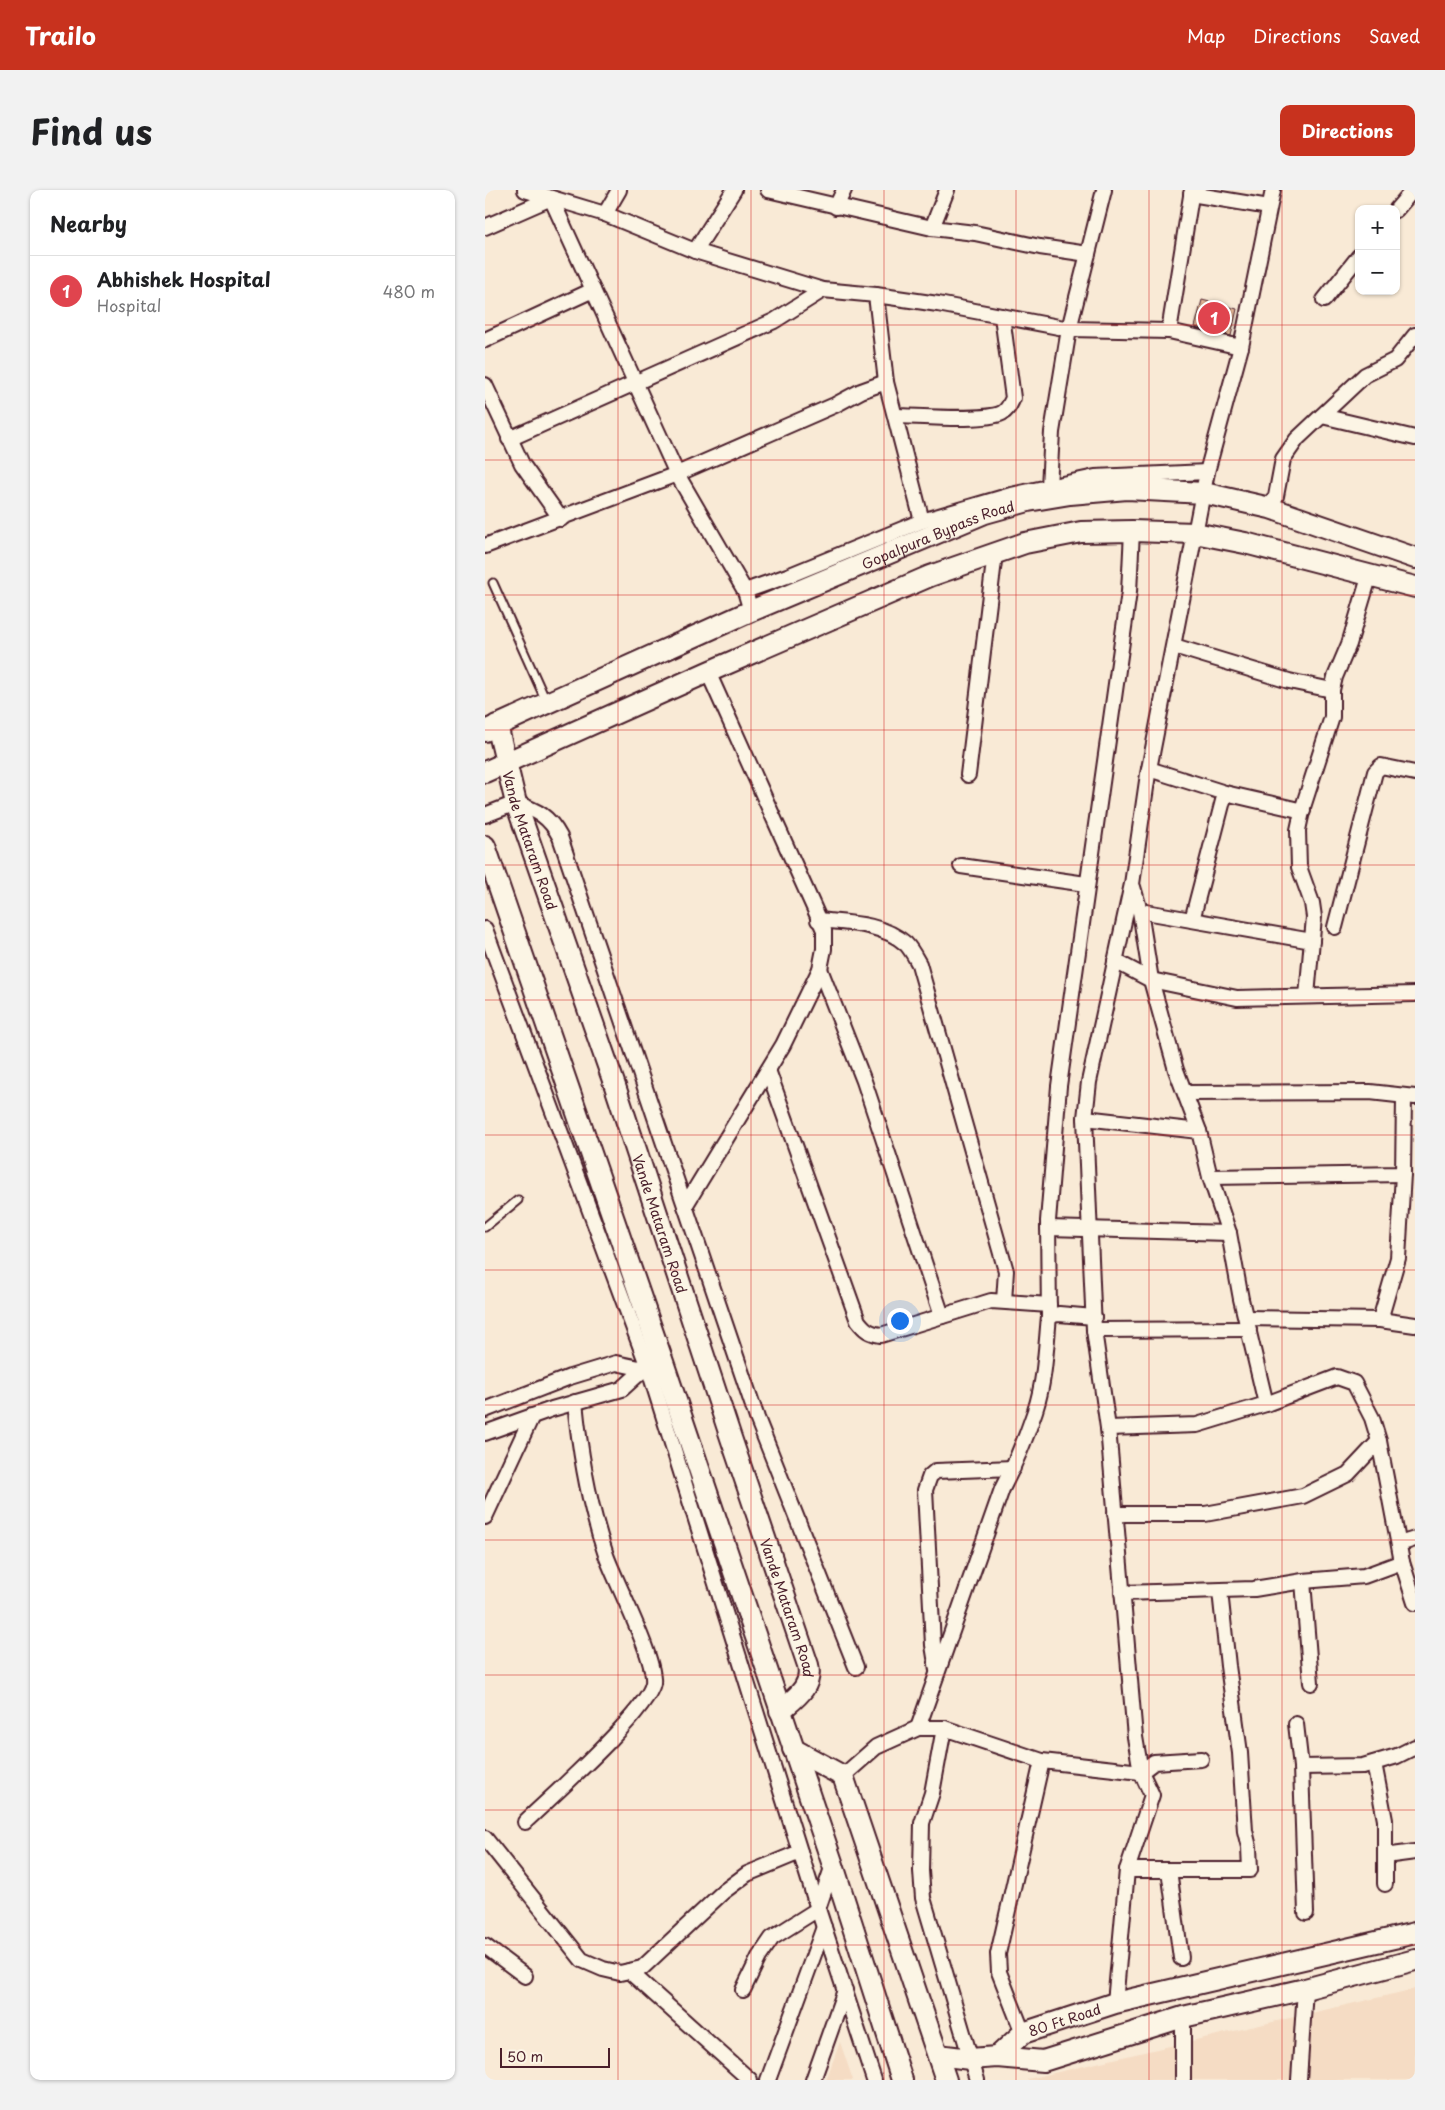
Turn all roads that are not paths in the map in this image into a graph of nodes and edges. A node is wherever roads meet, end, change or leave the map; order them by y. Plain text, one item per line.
1 (525, 190) edge
2 (619, 190) edge
3 (734, 190) edge
4 (768, 190) edge
5 (844, 190) edge
6 (947, 190) edge
7 (1104, 190) edge
8 (1273, 190) edge
9 (1413, 190) edge
10 (1192, 192) edge
11 (551, 198) junction
12 (1400, 205) edge
13 (1269, 206) junction
14 (836, 207) junction
15 (605, 214) junction
16 (485, 227) edge
17 (932, 228) junction
18 (695, 251) junction
19 (1088, 254) junction
20 (1355, 261) edge
21 (593, 290) junction
22 (823, 290) junction
23 (876, 295) junction
24 (1324, 300) dead end
25 (1002, 316) junction
26 (1069, 329) junction
27 (1169, 332) junction
28 (1415, 335) edge
29 (485, 340) edge
30 (1241, 347) junction
31 (886, 382) junction
32 (637, 383) junction
33 (485, 385) edge
34 (895, 416) junction
35 (1322, 416) junction
36 (1415, 438) edge
37 (509, 439) junction
38 (1207, 472) junction
39 (677, 474) junction
40 (1049, 487) junction
41 (1204, 493) junction
42 (1270, 508) junction
43 (561, 518) junction
44 (922, 521) junction
45 (1132, 531) junction
46 (1195, 533) junction
47 (485, 546) edge
48 (995, 553) junction
49 (1415, 558) edge
50 (1370, 574) junction
51 (493, 583) dead end
52 (1415, 587) edge
53 (745, 590) junction
54 (751, 611) junction
55 (1174, 646) junction
56 (708, 672) junction
57 (1332, 690) junction
58 (547, 703) junction
59 (491, 728) edge
60 (506, 764) junction
61 (1149, 769) junction
62 (485, 772) edge
63 (1415, 773) edge
64 (968, 774) dead end
65 (1225, 793) junction
66 (516, 803) junction
67 (1303, 811) junction
68 (485, 815) edge
69 (485, 846) edge
70 (961, 866) dead end
71 (1086, 884) junction
72 (1132, 884) junction
73 (1140, 911) junction
74 (818, 920) junction
75 (1192, 920) junction
76 (1335, 927) dead end
77 (485, 929) edge
78 (1312, 941) junction
79 (1115, 961) junction
80 (819, 969) junction
81 (1151, 980) junction
82 (1415, 994) edge
83 (1307, 996) junction
84 (769, 1070) junction
85 (1186, 1093) junction
86 (1410, 1097) edge
87 (1085, 1118) junction
88 (1199, 1131) junction
89 (1403, 1174) junction
90 (1210, 1177) junction
91 (518, 1200) dead end
92 (685, 1206) junction
93 (485, 1227) edge
94 (1049, 1228) junction
95 (1091, 1229) junction
96 (1229, 1233) junction
97 (1004, 1301) junction
98 (1049, 1310) junction
99 (942, 1316) junction
100 (1380, 1320) junction
101 (1094, 1323) junction
102 (1247, 1324) junction
103 (1415, 1325) edge
104 (652, 1366) junction
105 (575, 1402) junction
106 (1266, 1404) junction
107 (485, 1410) edge
108 (532, 1416) junction
109 (1108, 1428) junction
110 (485, 1433) edge
111 (1379, 1441) junction
112 (1013, 1468) junction
113 (1115, 1514) junction
114 (485, 1517) edge
115 (1415, 1538) edge
116 (1399, 1544) junction
117 (1402, 1562) junction
118 (1303, 1580) junction
119 (1220, 1591) junction
120 (1122, 1593) junction
121 (1415, 1603) edge
122 (856, 1667) dead end
123 (937, 1673) junction
124 (1311, 1683) dead end
125 (780, 1711) junction
126 (1296, 1724) dead end
127 (918, 1728) junction
128 (944, 1728) junction
129 (1415, 1747) edge
130 (793, 1749) junction
131 (1201, 1759) dead end
132 (1042, 1761) junction
133 (1374, 1763) junction
134 (1301, 1768) junction
135 (1141, 1772) junction
136 (843, 1776) junction
137 (525, 1822) dead end
138 (485, 1838) edge
139 (800, 1852) junction
140 (1415, 1852) edge
141 (1385, 1856) junction
142 (833, 1865) junction
143 (1127, 1870) junction
144 (1169, 1870) junction
145 (1385, 1884) dead end
146 (818, 1909) junction
147 (1306, 1913) dead end
148 (824, 1928) junction
149 (1415, 1934) edge
150 (485, 1946) edge
151 (1181, 1958) dead end
152 (1415, 1960) edge
153 (629, 1971) junction
154 (525, 1976) dead end
155 (1305, 1989) junction
156 (743, 1990) dead end
157 (845, 1990) junction
158 (1115, 2003) junction
159 (1183, 2017) junction
160 (1023, 2033) junction
161 (938, 2055) junction
162 (997, 2057) junction
163 (970, 2059) junction
164 (751, 2080) edge
165 (768, 2080) edge
166 (813, 2080) edge
167 (874, 2080) edge
168 (902, 2080) edge
169 (946, 2080) edge
170 (977, 2080) edge
171 (1183, 2080) edge
172 (1299, 2080) edge

1 - 11 street
2 - 15 street
3 - 18 street
4 - 14 street
5 - 14 street
6 - 17 street
7 - 19 street
8 - 13 street
9 - 12 street
10 - 13 street
10 - 27 street
11 - 15 street
11 - 16 street
11 - 21 street
13 - 30 street
14 - 17 street
15 - 18 street
17 - 19 street
18 - 22 street
19 - 26 street
20 - 24 street
21 - 29 street
21 - 32 street
22 - 23 street
22 - 32 street
23 - 25 street
23 - 31 street
25 - 26 street
25 - 34 street
26 - 27 street
26 - 40 street
27 - 30 street
28 - 35 street
30 - 38 street
31 - 34 street
31 - 39 street
32 - 37 street
32 - 39 street
33 - 37 street
34 - 44 street
35 - 36 street
35 - 42 street
37 - 43 street
38 - 40 street
38 - 41 street
39 - 43 street
39 - 53 street
40 - 44 street
41 - 42 main road, Gopalpura Bypass Road
41 - 46 street
41 - 54 main road, Gopalpura Bypass Road
42 - 49 main road, Gopalpura Bypass Road
43 - 47 street
44 - 53 street
45 - 46 main road
45 - 48 main road
45 - 71 street
46 - 50 main road
46 - 55 street
48 - 56 main road
48 - 64 street
50 - 52 main road
50 - 57 street
51 - 58 lane
53 - 54 street
54 - 58 main road, Gopalpura Bypass Road
55 - 57 street
55 - 61 street
56 - 60 main road
56 - 74 street
57 - 67 street
58 - 59 main road, Gopalpura Bypass Road
59 - 60 main road, Vande Mataram Road
60 - 62 main road
60 - 66 main road, Vande Mataram Road
61 - 65 street
61 - 72 street
63 - 76 street
65 - 67 street
65 - 75 street
66 - 68 street
66 - 92 street
66 - 125 main road, Vande Mataram Road
67 - 78 street
69 - 104 main road
70 - 71 street
71 - 94 street
72 - 73 street
72 - 79 street
73 - 75 street
73 - 81 street
74 - 80 street
74 - 97 street
75 - 78 street
77 - 104 street
78 - 83 street
79 - 81 street
79 - 87 street
80 - 84 street
80 - 99 street
81 - 83 street
81 - 85 street
82 - 83 street
84 - 92 street
84 - 99 street
85 - 86 street
85 - 88 street
86 - 89 street
87 - 88 street
87 - 95 street
88 - 90 street
89 - 90 street
89 - 100 street
90 - 96 street
91 - 93 lane
92 - 122 street
94 - 95 street
94 - 98 street
95 - 96 street
95 - 101 street
96 - 102 street
97 - 98 street
97 - 99 street
98 - 101 street
98 - 112 street
100 - 102 street
100 - 103 street
101 - 102 street
101 - 109 street
102 - 106 street
104 - 105 street
104 - 107 street
104 - 125 main road
104 - 139 street
105 - 108 street
105 - 137 street
106 - 109 street
106 - 111 street
108 - 110 street
108 - 114 street
109 - 113 street
111 - 113 street
111 - 116 street
112 - 123 street
112 - 123 street
113 - 120 street
115 - 116 street
116 - 117 street
117 - 118 street
117 - 121 street
118 - 119 street
118 - 124 street
119 - 120 street
119 - 144 street
120 - 135 street
123 - 127 street
125 - 130 main road
126 - 134 street
127 - 128 street
127 - 136 street
128 - 132 street
128 - 163 street
129 - 133 street
130 - 136 main road
130 - 142 main road
131 - 135 street
132 - 135 street
132 - 160 street
133 - 134 street
133 - 141 street
134 - 147 street
135 - 143 street
136 - 161 main road
138 - 153 street
139 - 146 street
139 - 153 street
140 - 141 street
141 - 145 street
142 - 146 street
142 - 168 main road
143 - 144 street
143 - 158 street
144 - 151 street
146 - 148 street
146 - 156 street
148 - 157 street
148 - 165 street
149 - 158 main road, 80 Ft Road
150 - 154 street
152 - 155 main road, 80 Ft Road
153 - 164 street
155 - 159 main road, 80 Ft Road
155 - 172 street
157 - 166 street
157 - 167 street
158 - 160 main road, 80 Ft Road
159 - 162 main road, 80 Ft Road
159 - 171 street
160 - 162 main road, 80 Ft Road
161 - 163 main road
161 - 169 main road
162 - 163 main road
163 - 170 street

